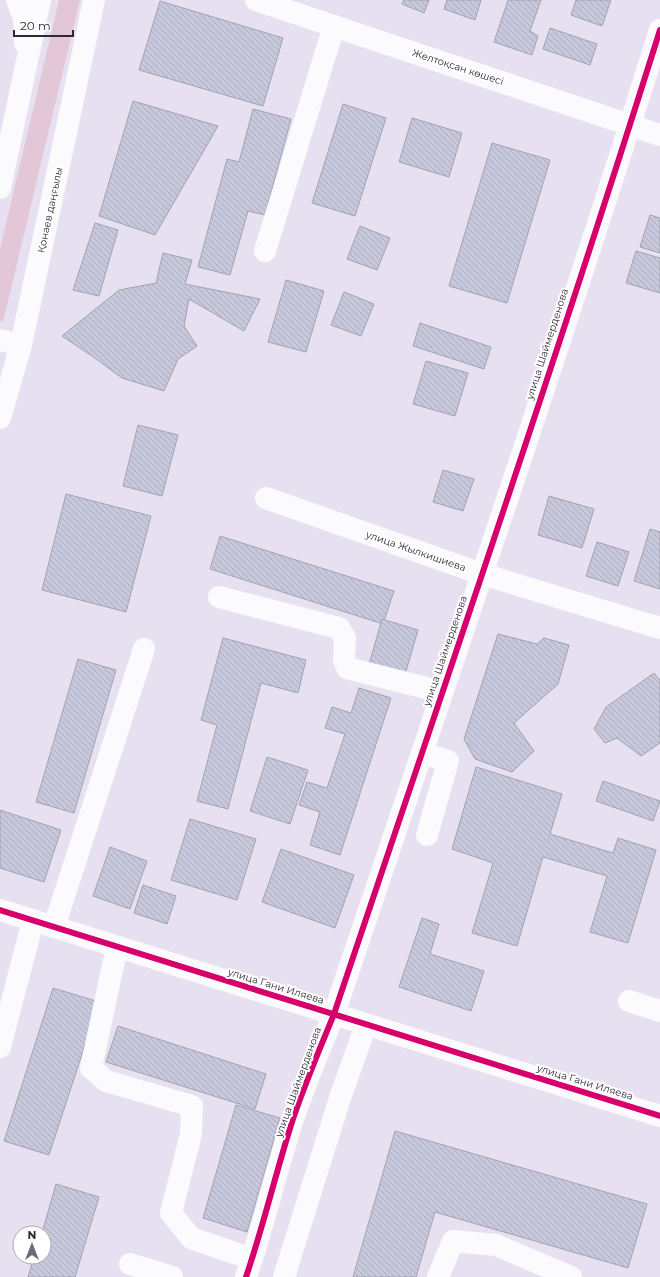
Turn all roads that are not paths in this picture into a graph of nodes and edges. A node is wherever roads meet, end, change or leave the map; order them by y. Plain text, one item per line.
1 (16, 0) edge
2 (40, 0) edge
3 (94, 0) edge
4 (256, 0) edge
5 (334, 26) junction
6 (660, 30) edge
7 (26, 67) junction
8 (630, 124) junction
9 (660, 135) edge
10 (0, 188) edge
11 (266, 252) dead end
12 (0, 340) edge
13 (21, 345) junction
14 (0, 418) edge
15 (266, 498) dead end
16 (482, 574) junction
17 (219, 597) dead end
18 (660, 628) edge
19 (144, 649) dead end
20 (442, 692) junction
21 (422, 753) junction
22 (427, 835) dead end
23 (0, 910) edge
24 (43, 924) junction
25 (117, 947) junction
26 (629, 1001) dead end
27 (660, 1011) edge
28 (334, 1014) junction
29 (366, 1025) junction
30 (0, 1047) edge
31 (660, 1116) edge
32 (130, 1264) dead end
33 (249, 1268) edge
34 (172, 1277) edge
35 (284, 1277) edge
36 (438, 1277) edge
37 (571, 1277) edge

1 - 7 street
2 - 7 street
3 - 13 street, Қонаев даңғылы
4 - 5 street, Желтоқсан көшесі
5 - 8 street, Желтоқсан көшесі
5 - 11 street
6 - 8 street, улица Шаймерденова
7 - 10 street
8 - 9 street, Желтоқсан көшесі
8 - 16 street, улица Шаймерденова
12 - 13 street
13 - 14 street, Қонаев даңғылы
15 - 16 street, улица Жылкишиева
16 - 18 street, улица Жылкишиева
16 - 20 street, улица Шаймерденова
17 - 20 street
19 - 24 street
20 - 21 street, улица Шаймерденова
21 - 22 street
21 - 28 street, улица Шаймерденова
23 - 24 street, улица Гани Иляева
24 - 25 street, улица Гани Иляева
24 - 30 street
25 - 28 street, улица Гани Иляева
25 - 33 street
26 - 27 street
28 - 29 street, улица Гани Иляева
28 - 33 street, улица Шаймерденова
29 - 31 street, улица Гани Иляева
29 - 35 street
32 - 34 street
36 - 37 street

